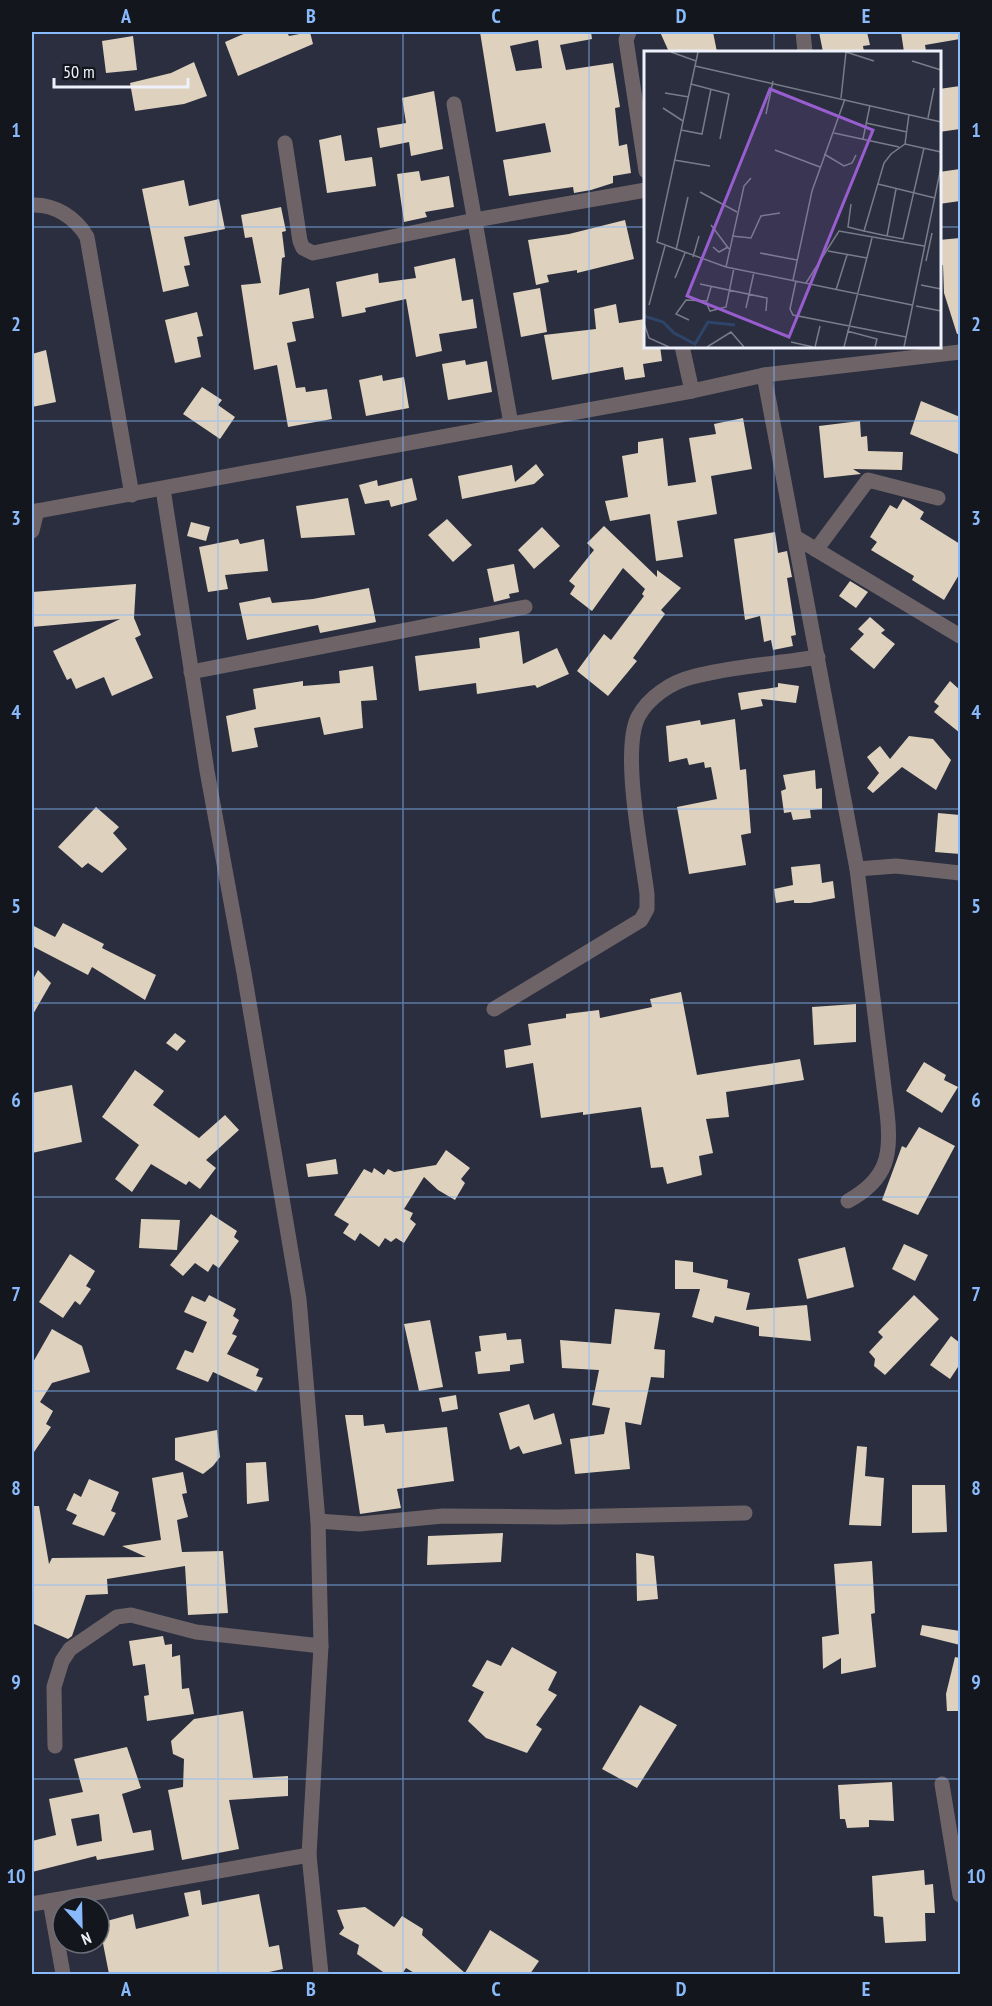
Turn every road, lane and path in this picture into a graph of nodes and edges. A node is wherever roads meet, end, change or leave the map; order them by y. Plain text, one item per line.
1 (629, 32) edge
2 (803, 32) edge
3 (805, 51) edge
4 (454, 104) dead end
5 (285, 143) dead end
6 (644, 164) edge
7 (644, 190) edge
8 (32, 204) edge
9 (475, 220) junction
10 (682, 348) edge
11 (960, 352) edge
12 (764, 375) junction
13 (692, 391) junction
14 (511, 424) junction
15 (163, 489) junction
16 (132, 495) junction
17 (938, 498) dead end
18 (34, 512) edge
19 (32, 531) edge
20 (795, 537) junction
21 (816, 550) junction
22 (525, 607) dead end
23 (960, 636) edge
24 (818, 657) junction
25 (191, 672) junction
26 (856, 869) junction
27 (960, 873) edge
28 (494, 1009) dead end
29 (848, 1201) dead end
30 (745, 1513) dead end
31 (318, 1521) junction
32 (321, 1646) junction
33 (55, 1746) dead end
34 (942, 1784) dead end
35 (309, 1855) junction
36 (960, 1895) edge
37 (50, 1900) junction
38 (32, 1904) edge
39 (63, 1974) edge
40 (321, 1974) edge

1 - 6 street
2 - 3 street
4 - 9 street
5 - 9 street
7 - 9 street
8 - 16 street
9 - 14 street
10 - 13 street
11 - 12 street
12 - 13 street
12 - 20 street
13 - 14 street
14 - 15 street
15 - 16 street
15 - 25 street
16 - 18 street
17 - 21 street
18 - 19 street
20 - 21 street
20 - 24 street
21 - 23 street
22 - 25 street
24 - 26 street
24 - 28 street
25 - 31 street
26 - 27 street
26 - 29 street
30 - 31 street
31 - 32 street
32 - 33 street
32 - 35 street
34 - 36 street
35 - 37 street
35 - 40 street
37 - 38 street
37 - 39 street

